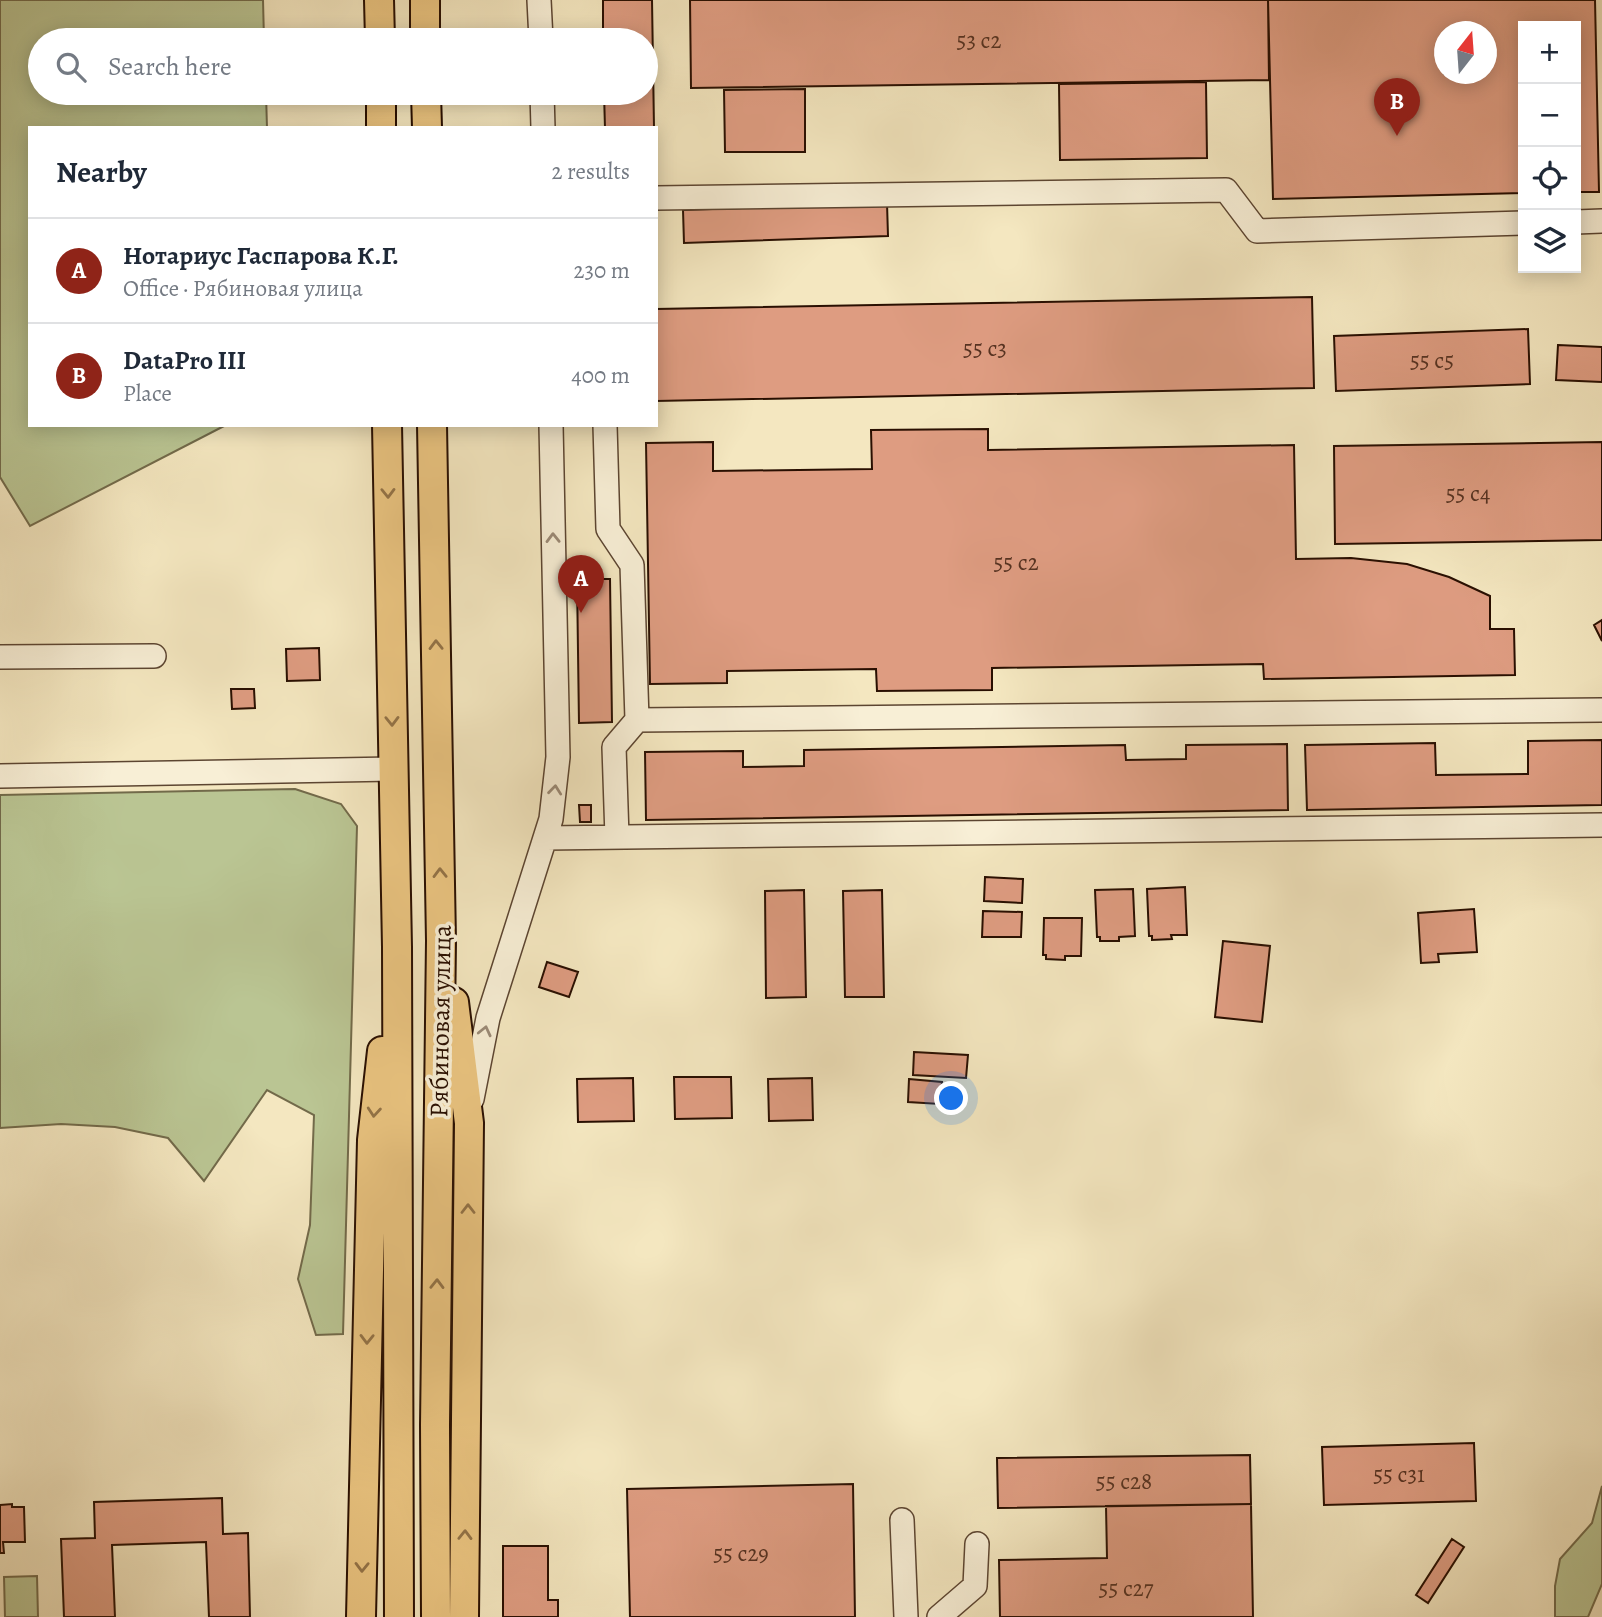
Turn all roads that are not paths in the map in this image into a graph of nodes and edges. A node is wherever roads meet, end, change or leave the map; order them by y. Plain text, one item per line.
1 (379, 0) edge
2 (425, 0) edge
3 (539, 0) edge
4 (380, 28) edge
5 (425, 28) edge
6 (540, 28) edge
7 (381, 105) edge
8 (426, 105) edge
9 (542, 105) edge
10 (382, 126) edge
11 (427, 126) edge
12 (543, 126) edge
13 (658, 198) edge
14 (1602, 221) edge
15 (1581, 222) edge
16 (1518, 223) edge
17 (387, 427) edge
18 (432, 427) edge
19 (551, 427) edge
20 (605, 427) edge
21 (154, 656) dead end
22 (0, 657) edge
23 (1602, 710) edge
24 (636, 720) junction
25 (393, 769) junction
26 (0, 776) edge
27 (1602, 825) edge
28 (617, 837) junction
29 (547, 838) junction
30 (442, 941) junction
31 (397, 947) junction
32 (469, 1123) junction
33 (902, 1520) dead end
34 (977, 1544) dead end
35 (463, 1612) edge
36 (362, 1614) edge
37 (399, 1617) edge
38 (436, 1617) edge
39 (906, 1617) edge
40 (939, 1617) edge

1 - 4 main road
2 - 5 main road
3 - 6 street
7 - 10 main road
8 - 11 main road
9 - 12 street
13 - 16 street
14 - 15 street
17 -> 25 main road, Рябиновая улица
30 -> 18 main road, Рябиновая улица
29 -> 19 street
20 - 24 street
21 - 22 street
23 - 24 street
24 - 28 street
25 - 26 street
25 - 31 main road, Рябиновая улица
27 - 28 street
28 - 29 street
32 -> 29 street
30 - 32 main road
38 -> 30 main road, Рябиновая улица
31 -> 36 main road
31 - 37 main road, Рябиновая улица
35 -> 32 main road
33 - 39 street
34 - 40 street

